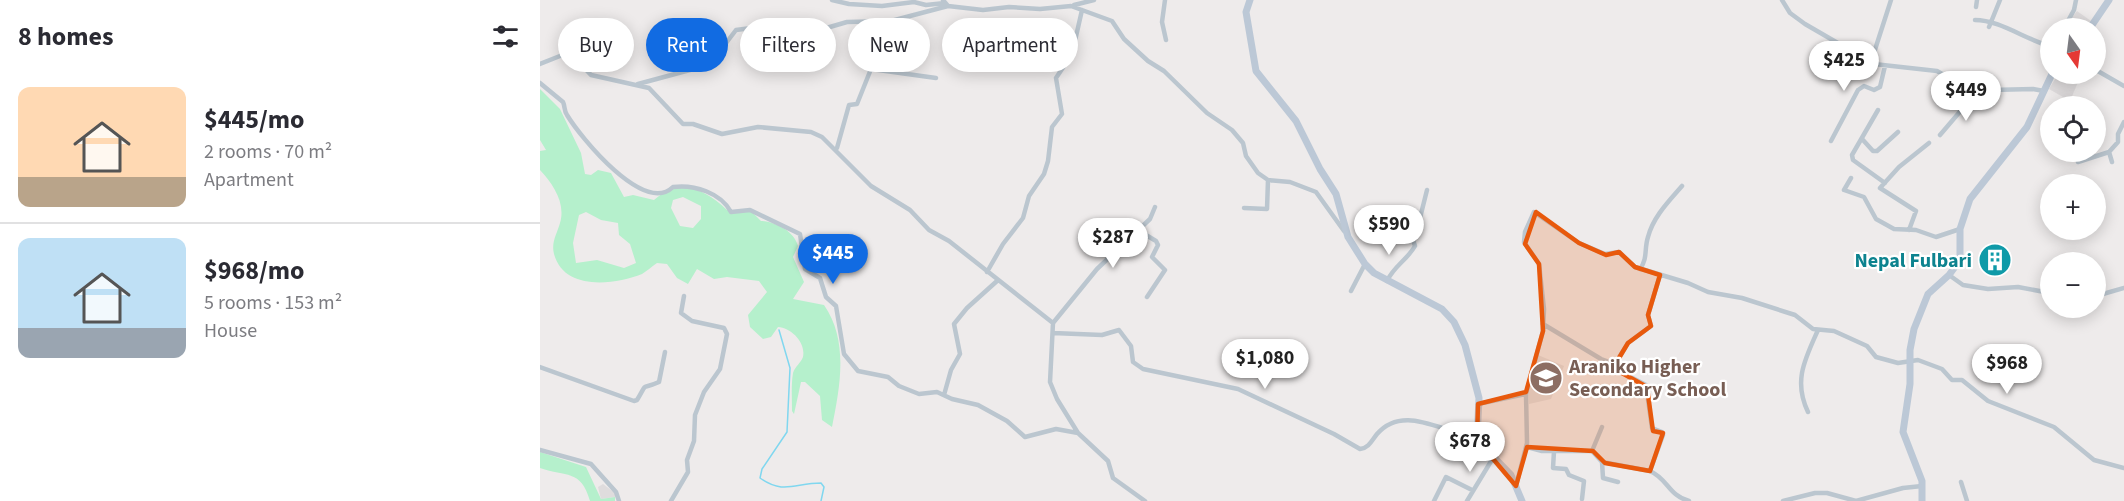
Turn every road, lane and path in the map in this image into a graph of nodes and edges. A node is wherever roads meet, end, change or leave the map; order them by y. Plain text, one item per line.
1 (832, 0) edge
2 (1094, 0) edge
3 (1165, 0) edge
4 (1250, 0) edge
5 (1782, 0) edge
6 (1891, 0) edge
7 (1977, 0) edge
8 (2000, 0) edge
9 (2076, 0) edge
10 (2109, 0) edge
11 (945, 3) edge
12 (1071, 6) junction
13 (1976, 8) dead end
14 (1082, 10) junction
15 (2070, 18) edge
16 (2097, 18) edge
17 (1975, 20) dead end
18 (1992, 22) junction
19 (1989, 27) dead end
20 (1166, 40) dead end
21 (2040, 42) edge
22 (1871, 62) junction
23 (540, 64) edge
24 (1885, 66) junction
25 (2106, 76) edge
26 (936, 78) dead end
27 (540, 83) edge
28 (638, 84) junction
29 (2047, 84) edge
30 (2124, 86) edge
31 (2044, 91) junction
32 (1976, 94) junction
33 (1878, 110) dead end
34 (2124, 122) edge
35 (1898, 132) dead end
36 (1940, 135) dead end
37 (1863, 140) junction
38 (1831, 141) dead end
39 (1929, 142) dead end
40 (837, 148) junction
41 (2109, 152) junction
42 (2106, 153) edge
43 (2112, 162) dead end
44 (1851, 178) dead end
45 (1268, 180) junction
46 (1885, 183) junction
47 (1682, 186) dead end
48 (1427, 190) dead end
49 (1155, 207) dead end
50 (1244, 208) dead end
51 (1136, 229) junction
52 (1960, 229) junction
53 (1909, 230) junction
54 (1348, 237) junction
55 (1365, 264) junction
56 (1640, 269) junction
57 (987, 272) junction
58 (1660, 275) junction
59 (1948, 275) junction
60 (997, 281) junction
61 (1387, 281) junction
62 (2124, 288) edge
63 (2040, 290) edge
64 (1351, 291) dead end
65 (2106, 293) edge
66 (684, 297) dead end
67 (1147, 297) dead end
68 (1053, 323) junction
69 (1543, 324) junction
70 (1818, 330) junction
71 (1053, 333) junction
72 (665, 352) dead end
73 (1911, 359) junction
74 (1614, 364) junction
75 (540, 367) edge
76 (1526, 394) junction
77 (944, 395) junction
78 (1478, 404) junction
79 (1808, 412) dead end
80 (1602, 427) dead end
81 (1078, 432) junction
82 (1479, 444) junction
83 (1527, 447) junction
84 (540, 450) edge
85 (1554, 451) junction
86 (1592, 451) junction
87 (1493, 458) junction
88 (1602, 462) junction
89 (2124, 468) edge
90 (1650, 471) junction
91 (1618, 482) dead end
92 (1961, 482) dead end
93 (1516, 486) junction
94 (1924, 486) junction
95 (1472, 490) junction
96 (1582, 499) dead end
97 (1792, 500) edge
98 (619, 501) edge
99 (671, 501) edge
100 (1145, 501) edge
101 (1434, 501) edge
102 (1467, 501) edge
103 (1522, 501) edge
104 (1689, 501) edge
105 (1783, 501) edge
106 (1922, 501) edge
107 (1967, 501) edge

1 - 11 street
2 - 12 street
3 - 20 street
4 - 54 street
5 - 22 street
6 - 22 street
7 - 13 street
8 - 18 street
9 - 15 street
10 - 16 street
11 - 12 street
11 - 28 street
12 - 14 street
14 - 45 street
14 - 57 street
17 - 18 street
18 - 19 street
18 - 21 street
22 - 24 street
23 - 28 street
24 - 32 street
24 - 38 street
25 - 30 street
26 - 40 street
27 - 77 street
28 - 40 street
29 - 31 street
31 - 32 street
31 - 52 street
32 - 36 street
33 - 37 street
34 - 41 street
35 - 37 street
37 - 46 street
39 - 46 street
40 - 57 street
41 - 42 street
41 - 43 street
44 - 53 street
45 - 50 street
45 - 54 street
46 - 53 street
47 - 56 street
48 - 61 street
49 - 51 street
51 - 67 street
51 - 68 street
52 - 53 street
52 - 59 street
54 - 55 street
55 - 61 street
55 - 64 street
56 - 58 street
56 - 69 street
57 - 60 street
58 - 70 street
58 - 74 street
59 - 63 street
59 - 73 street
60 - 68 street
60 - 77 street
61 - 78 street
62 - 65 street
66 - 99 street
68 - 71 street
69 - 74 street
69 - 76 street
70 - 73 street
70 - 79 street
71 - 81 street
71 - 82 street
72 - 75 street
73 - 89 street
73 - 94 street
74 - 90 street
76 - 78 street
76 - 83 street
77 - 81 street
78 - 82 street
80 - 86 street
81 - 100 street
82 - 87 street
83 - 85 street
83 - 93 street
84 - 98 street
85 - 86 street
85 - 96 street
86 - 88 street
87 - 93 street
87 - 95 street
88 - 90 street
88 - 91 street
90 - 104 street
92 - 107 street
93 - 103 street
94 - 97 street
94 - 106 street
95 - 101 street
95 - 102 street
97 - 105 street

